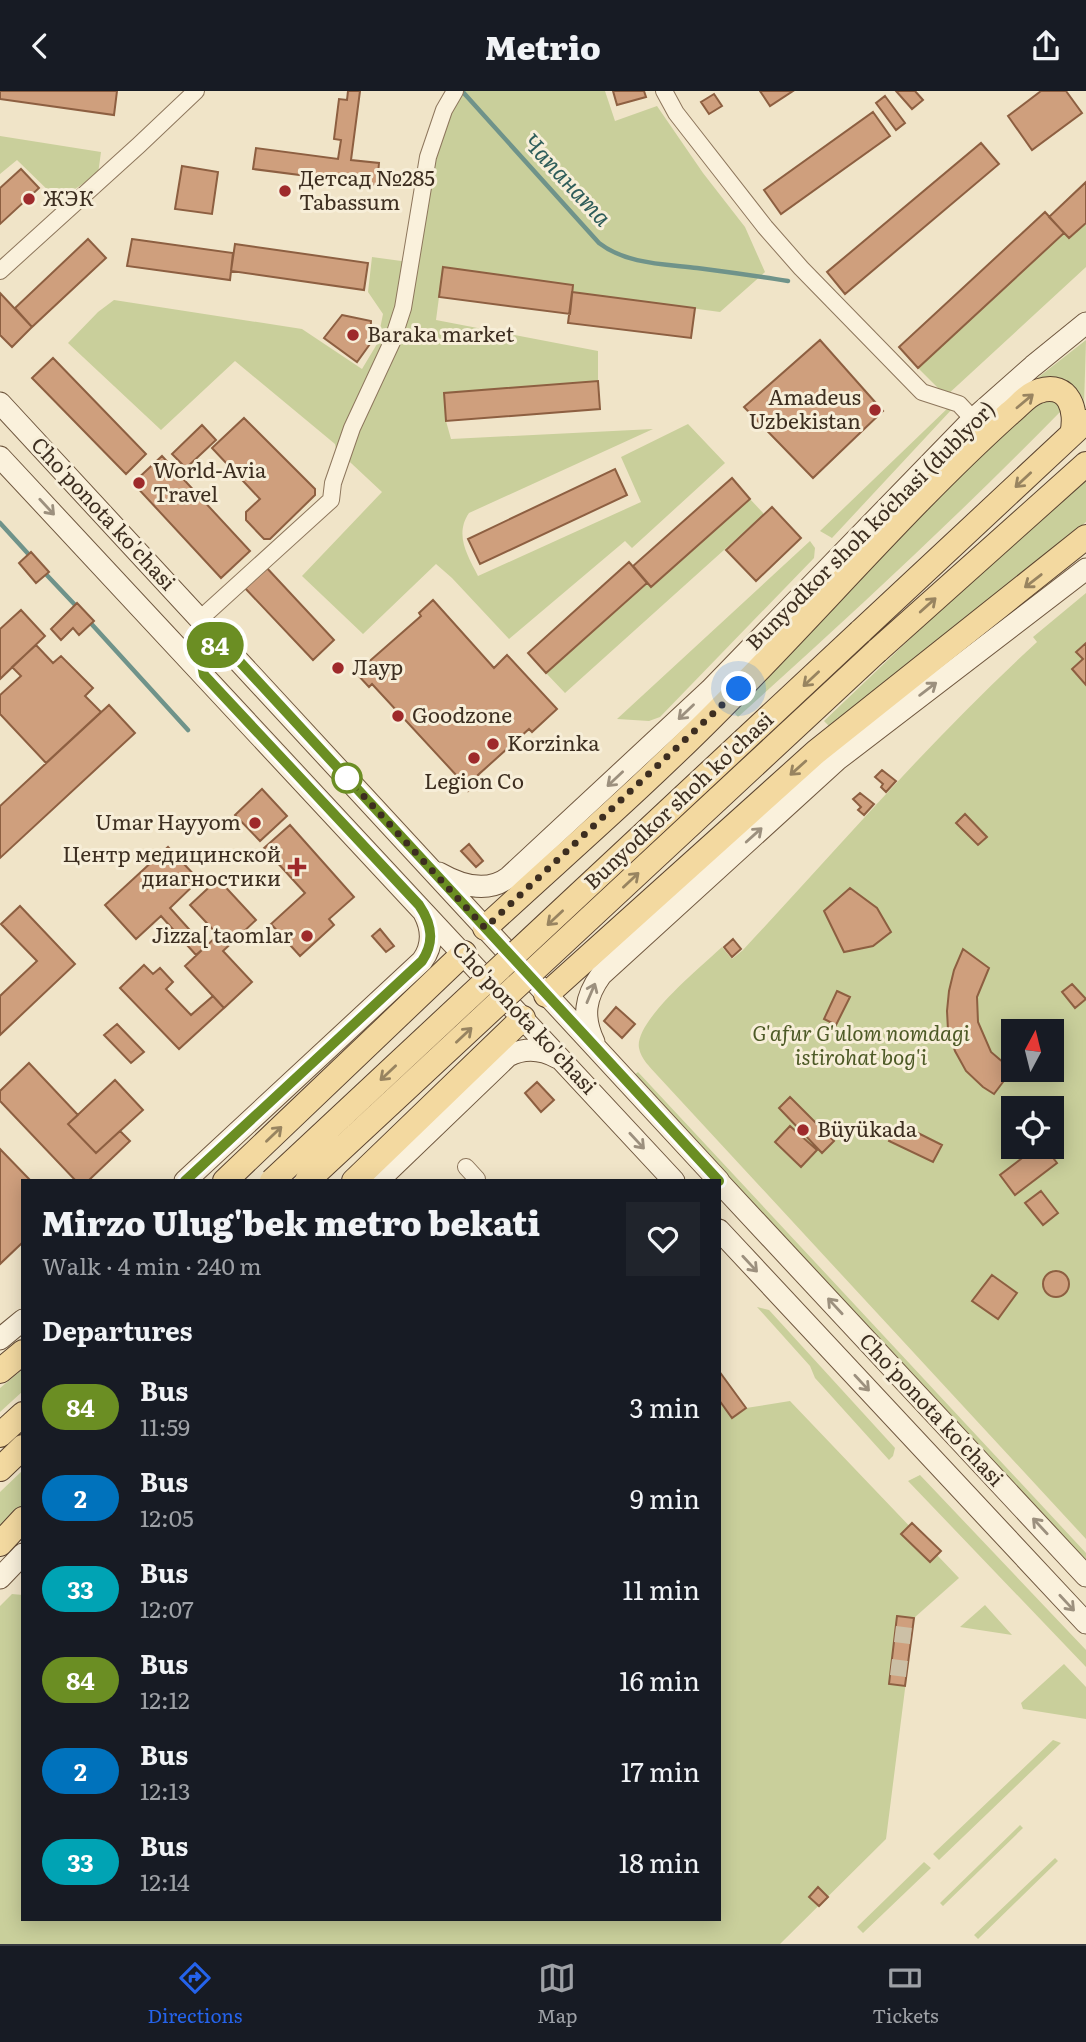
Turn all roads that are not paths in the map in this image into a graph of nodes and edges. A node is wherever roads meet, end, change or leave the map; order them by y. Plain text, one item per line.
1 (196, 91) edge
2 (455, 91) edge
3 (664, 91) edge
4 (0, 271) edge
5 (1086, 323) edge
6 (0, 403) edge
7 (973, 419) junction
8 (1079, 427) edge
9 (0, 457) edge
10 (1086, 464) edge
11 (100, 511) junction
12 (68, 529) junction
13 (1086, 537) edge
14 (1086, 569) edge
15 (200, 619) junction
16 (229, 650) junction
17 (204, 675) junction
18 (887, 709) junction
19 (430, 869) junction
20 (419, 905) junction
21 (485, 928) junction
22 (464, 953) junction
23 (546, 995) junction
24 (523, 1017) junction
25 (603, 1056) junction
26 (565, 1063) junction
27 (187, 1179) edge
28 (227, 1179) edge
29 (274, 1179) edge
30 (309, 1179) edge
31 (356, 1179) edge
32 (380, 1179) edge
33 (672, 1179) edge
34 (717, 1179) edge
35 (721, 1183) edge
36 (721, 1232) edge
37 (21, 1322) edge
38 (0, 1339) edge
39 (21, 1354) edge
40 (0, 1371) edge
41 (21, 1416) edge
42 (0, 1435) edge
43 (21, 1449) edge
44 (0, 1469) edge
45 (21, 1522) edge
46 (0, 1543) edge
47 (21, 1556) edge
48 (1086, 1576) edge
49 (0, 1578) edge
50 (1086, 1623) edge

1 - 4 street
2 - 15 street
3 - 7 street
5 - 7 main road, Bunyodkor shoh koʻchasi (dublyor)
6 - 11 main road, Cho'ponota ko'chasi
7 -> 19 main road, Bunyodkor shoh koʻchasi (dublyor)
21 -> 8 main road
8 -> 29 main road, Bunyodkor shoh ko'chasi, bridge
9 -> 12 main road, Cho'ponota ko'chasi
30 -> 10 main road, Bunyodkor shoh ko'chasi, bridge
11 - 12 main road
11 - 15 main road, Cho'ponota ko'chasi
12 - 17 main road, Cho'ponota ko'chasi
13 -> 18 main road
18 -> 14 main road
15 - 16 main road, Cho'ponota ko'chasi
16 - 17 main road
16 - 19 main road, Cho'ponota ko'chasi
17 - 20 main road, Cho'ponota ko'chasi
18 -> 23 main road
25 -> 18 main road
19 - 21 main road, Cho'ponota ko'chasi
20 - 22 main road, Cho'ponota ko'chasi
20 - 27 main road
21 - 23 main road, Cho'ponota ko'chasi
22 - 24 main road, Cho'ponota ko'chasi
28 -> 22 main road
23 - 25 main road, Cho'ponota ko'chasi
24 - 26 main road, Cho'ponota ko'chasi
24 - 31 main road
25 - 34 main road, Cho'ponota ko'chasi
26 - 32 main road
26 -> 33 main road, Cho'ponota ko'chasi
48 -> 35 main road, Cho'ponota ko'chasi
36 -> 50 main road, Cho'ponota ko'chasi
37 - 38 main road
39 - 40 main road
41 - 42 main road
43 - 44 main road
45 - 46 main road
47 - 49 main road

